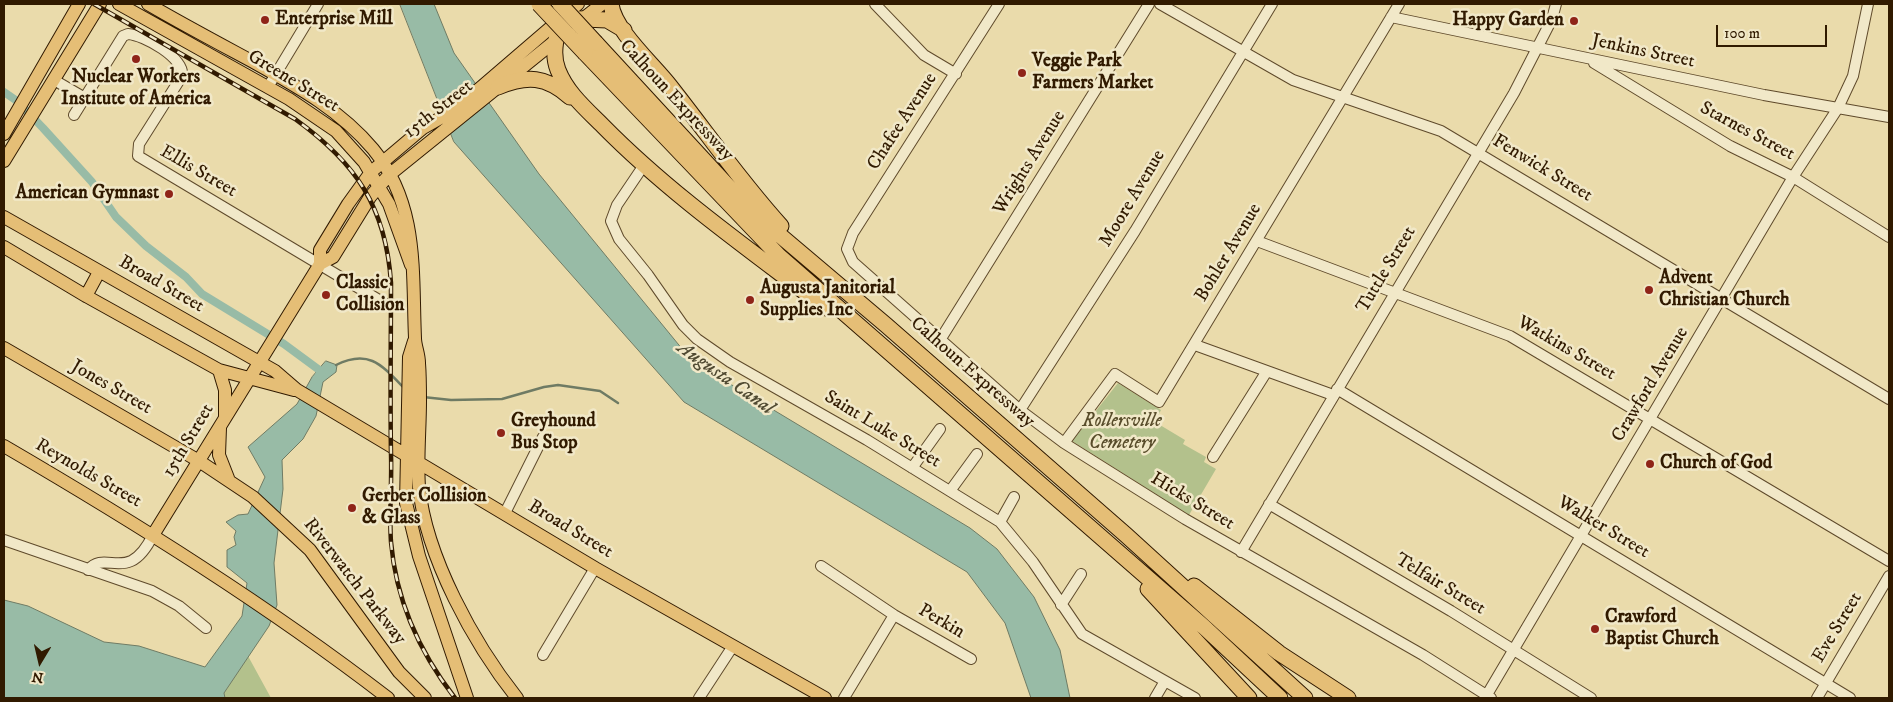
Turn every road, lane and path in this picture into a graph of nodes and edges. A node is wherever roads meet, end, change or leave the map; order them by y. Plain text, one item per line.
1 (100, 4) edge
2 (119, 4) edge
3 (148, 4) edge
4 (318, 4) edge
5 (539, 4) edge
6 (602, 4) edge
7 (611, 4) edge
8 (875, 4) edge
9 (999, 4) edge
10 (1149, 4) edge
11 (1160, 4) edge
12 (1272, 4) edge
13 (1399, 4) edge
14 (1556, 4) edge
15 (1868, 4) edge
16 (76, 6) edge
17 (132, 11) junction
18 (560, 11) edge
19 (581, 11) edge
20 (93, 16) junction
21 (1391, 17) junction
22 (624, 30) junction
23 (556, 40) junction
24 (591, 48) junction
25 (1538, 48) junction
26 (1244, 51) junction
27 (1587, 58) junction
28 (956, 74) junction
29 (276, 75) junction
30 (54, 80) junction
31 (268, 87) junction
32 (498, 87) junction
33 (482, 93) junction
34 (1344, 97) junction
35 (84, 98) junction
36 (582, 104) junction
37 (1838, 108) junction
38 (74, 115) dead end
39 (1889, 117) edge
40 (446, 122) junction
41 (4, 134) edge
42 (1478, 152) junction
43 (4, 161) edge
44 (382, 161) junction
45 (644, 165) junction
46 (371, 172) junction
47 (389, 175) junction
48 (1793, 177) junction
49 (378, 187) junction
50 (4, 217) edge
51 (1889, 237) edge
52 (1257, 241) junction
53 (4, 247) edge
54 (853, 262) joint
55 (320, 264) junction
56 (412, 267) junction
57 (821, 270) junction
58 (99, 272) junction
59 (1394, 292) junction
60 (86, 296) junction
61 (1723, 298) junction
62 (384, 302) dead end
63 (940, 340) junction
64 (1194, 345) junction
65 (4, 348) edge
66 (414, 359) junction
67 (258, 362) junction
68 (219, 370) junction
69 (1267, 371) junction
70 (249, 378) junction
71 (297, 390) junction
72 (1335, 392) junction
73 (944, 399) junction
74 (1889, 399) edge
75 (1020, 410) junction
76 (1650, 420) junction
77 (223, 421) junction
78 (940, 429) dead end
79 (543, 437) dead end
80 (1064, 443) junction
81 (4, 446) edge
82 (406, 454) junction
83 (977, 454) dead end
84 (1213, 457) dead end
85 (198, 461) junction
86 (420, 462) junction
87 (912, 468) junction
88 (1055, 473) junction
89 (232, 482) junction
90 (950, 491) junction
91 (1014, 497) dead end
92 (1269, 504) junction
93 (506, 513) junction
94 (1000, 522) junction
95 (1093, 529) junction
96 (153, 535) junction
97 (1582, 536) junction
98 (4, 540) edge
99 (1241, 552) junction
100 (1889, 562) edge
101 (821, 566) dead end
102 (595, 568) junction
103 (88, 570) junction
104 (1081, 574) dead end
105 (1889, 576) edge
106 (1061, 605) junction
107 (894, 614) junction
108 (206, 628) dead end
109 (733, 646) junction
110 (1513, 651) junction
111 (542, 656) dead end
112 (970, 659) dead end
113 (1165, 680) junction
114 (1826, 683) junction
115 (466, 696) edge
116 (1488, 697) edge
117 (388, 698) edge
118 (425, 698) edge
119 (517, 698) edge
120 (699, 698) edge
121 (825, 698) edge
122 (844, 698) edge
123 (1155, 698) edge
124 (1195, 698) edge
125 (1249, 698) edge
126 (1280, 698) edge
127 (1305, 698) edge
128 (1348, 698) edge
129 (1591, 698) edge
130 (1817, 698) edge
131 (1850, 698) edge

1 - 20 main road
2 - 17 main road, Greene Street
3 - 29 main road, Greene Street
4 - 29 street
5 - 24 highway, Calhoun Expressway, bridge
6 - 19 main road, 15th Street
7 - 22 highway
8 - 28 street
9 - 28 street, Chafee Avenue
10 - 63 street, Wrights Avenue
11 - 26 street, Fenwick Street
12 - 26 street, Moore Avenue
13 - 21 street, Bohler Avenue
14 - 25 street, Tuttle Street
15 - 37 street, Crawford Avenue
16 - 41 main road
17 - 20 main road
17 - 31 main road, Greene Street
18 - 19 highway
18 - 23 highway
18 - 24 highway, Calhoun Expressway, bridge
18 - 33 main road, 15th Street
19 - 22 highway
19 - 23 main road, 15th Street
20 - 30 main road
21 - 25 street, Jenkins Street
21 - 34 street, Bohler Avenue
22 - 57 highway
23 - 32 main road, 15th Street
23 - 36 highway
24 - 57 highway, Calhoun Expressway
24 - 73 highway, Calhoun Expressway
25 - 27 street, Jenkins Street
25 - 42 street, Tuttle Street
26 - 34 street, Fenwick Street
26 - 75 street, Moore Avenue
27 - 37 street, Jenkins Street
27 - 48 street, Starnes Street
28 - 54 street, Chafee Avenue
29 - 31 street
29 - 44 main road, Greene Street
30 - 35 street
30 - 43 main road
31 - 46 main road, Greene Street
32 - 33 main road, 15th Street
32 - 36 highway
33 - 40 main road, 15th Street
34 - 42 street, Fenwick Street
34 - 52 street, Bohler Avenue
35 - 38 street
35 - 55 street, Ellis Street
36 - 45 highway
37 - 39 street, Jenkins Street
37 - 48 street, Crawford Avenue
40 - 44 main road, 15th Street
40 - 47 main road, 15th Street
42 - 59 street, Tuttle Street
42 - 61 street, Fenwick Street
44 - 46 main road, 15th Street
44 - 47 main road, Greene Street
45 - 73 highway
45 - 87 street, Saint Luke Street
46 - 49 main road, Greene Street
46 - 55 main road, 15th Street
47 - 49 main road, 15th Street
47 - 56 main road, Greene Street
48 - 51 street, Starnes Street
48 - 61 street, Crawford Avenue
49 - 55 main road, 15th Street
49 - 56 main road, Greene Street
50 - 58 main road, Broad Street
52 - 59 street, Watkins Street
52 - 64 street, Bohler Avenue
53 - 60 main road, Broad Street
54 - 63 street, Hicks Street
55 - 62 street, Ellis Street
55 - 67 main road, 15th Street
56 - 66 main road, Greene Street
57 - 88 highway, Calhoun Expressway
58 - 60 main road
58 - 67 main road, Broad Street
59 - 72 street, Tuttle Street
59 - 76 street, Watkins Street
60 - 68 main road, Broad Street
61 - 74 street, Fenwick Street
61 - 76 street, Crawford Avenue
63 - 75 street, Hicks Street
64 - 69 street, Walker Street
64 - 80 street, Bohler Avenue
65 - 85 main road, Jones Street
66 - 82 main road, Greene Street
66 - 86 main road, Greene Street
67 - 70 main road, 15th Street
67 - 71 main road, Broad Street
68 - 70 main road, Broad Street
68 - 77 main road
69 - 72 street, Walker Street
69 - 84 street
70 - 71 main road, Broad Street
70 - 77 main road, 15th Street
71 - 82 main road, Broad Street
72 - 92 street, Tuttle Street
72 - 97 street, Walker Street
73 - 95 highway, Calhoun Expressway
75 - 80 street, Hicks Street
76 - 97 street, Crawford Avenue
76 - 100 street, Watkins Street
77 - 85 main road, 15th Street
77 - 89 main road
78 - 87 street
79 - 93 street
80 - 99 street, Hicks Street
81 - 96 main road, Reynolds Street
82 - 86 main road, Broad Street
82 - 115 main road, Greene Street
83 - 90 street
85 - 89 main road, Riverwatch Parkway
85 - 96 main road, 15th Street
86 - 93 main road, Broad Street
86 - 119 main road, Greene Street
87 - 90 street, Saint Luke Street
88 - 127 highway, Calhoun Expressway
88 - 128 highway
89 - 118 main road, Riverwatch Parkway
90 - 94 street, Saint Luke Street
91 - 94 street
92 - 99 street, Tuttle Street
92 - 110 street, Telfair Street
93 - 102 main road, Broad Street
94 - 106 street, Saint Luke Street
95 - 125 highway
95 - 126 highway, Calhoun Expressway
96 - 103 street
96 - 117 main road
97 - 110 street, Crawford Avenue
97 - 114 street, Walker Street
98 - 103 street
99 - 116 street, Hicks Street
101 - 107 street, Perkin
102 - 109 main road, Broad Street
102 - 111 street
103 - 108 street
104 - 106 street
105 - 114 street, Eve Street
106 - 113 street, Saint Luke Street
107 - 112 street, Perkin
107 - 122 street
109 - 120 street
109 - 121 main road, Broad Street
110 - 116 street, Crawford Avenue
110 - 129 street, Telfair Street
113 - 123 street
113 - 124 street, Saint Luke Street
114 - 130 street, Eve Street
114 - 131 street, Walker Street

